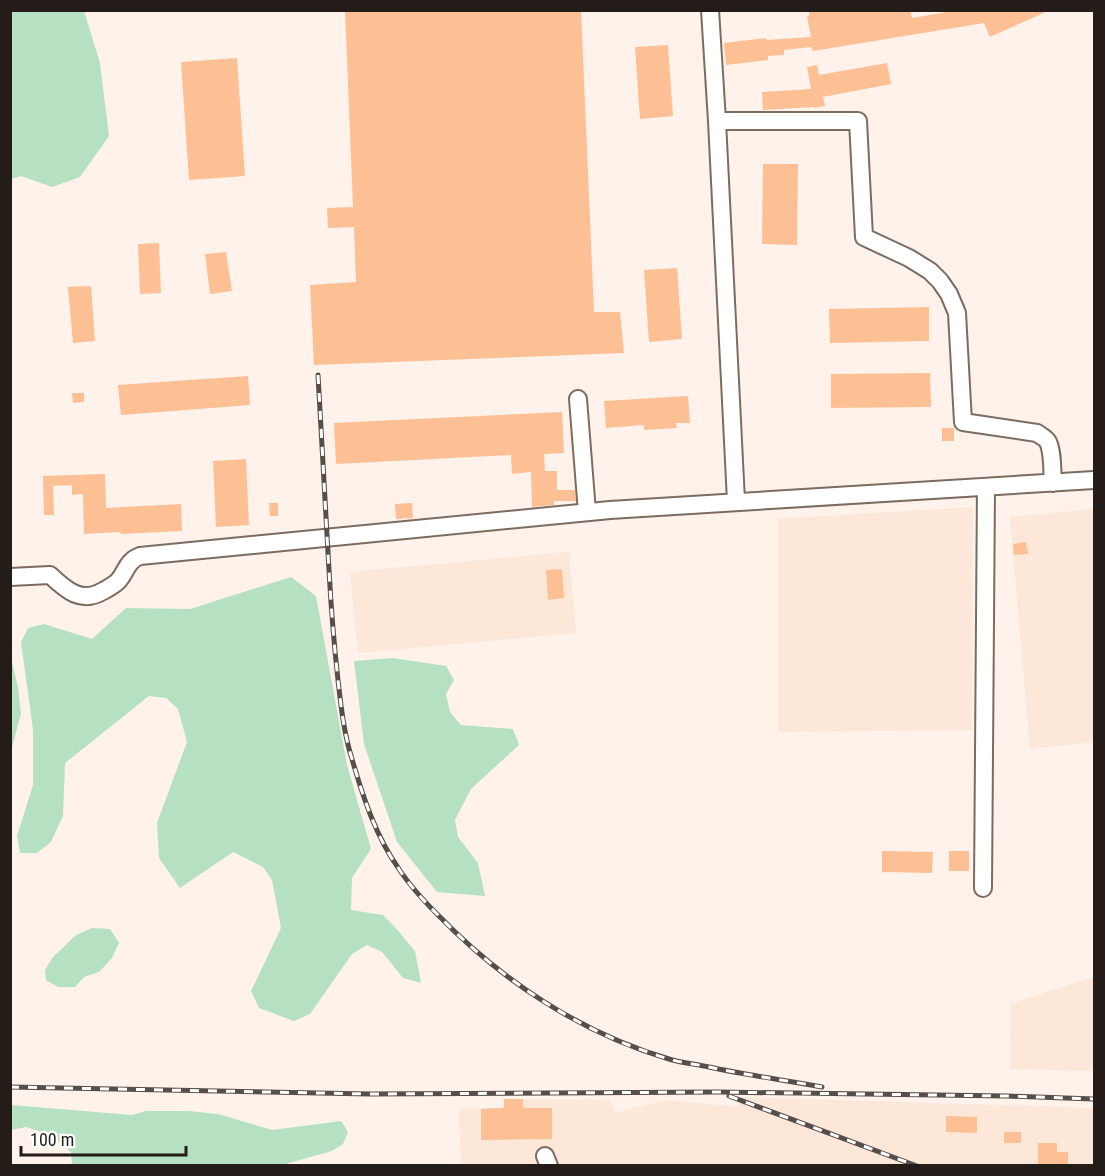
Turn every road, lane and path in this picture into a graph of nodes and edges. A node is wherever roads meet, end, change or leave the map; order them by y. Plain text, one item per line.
1 (710, 10) edge
2 (717, 121) junction
3 (578, 399) dead end
4 (1095, 480) edge
5 (1053, 483) junction
6 (986, 486) junction
7 (736, 501) junction
8 (586, 512) junction
9 (10, 577) edge
10 (983, 888) dead end

1 - 2 street
2 - 5 street
2 - 7 street
3 - 8 street
4 - 5 street
5 - 6 street
6 - 7 street
6 - 10 street
7 - 8 street
8 - 9 street

